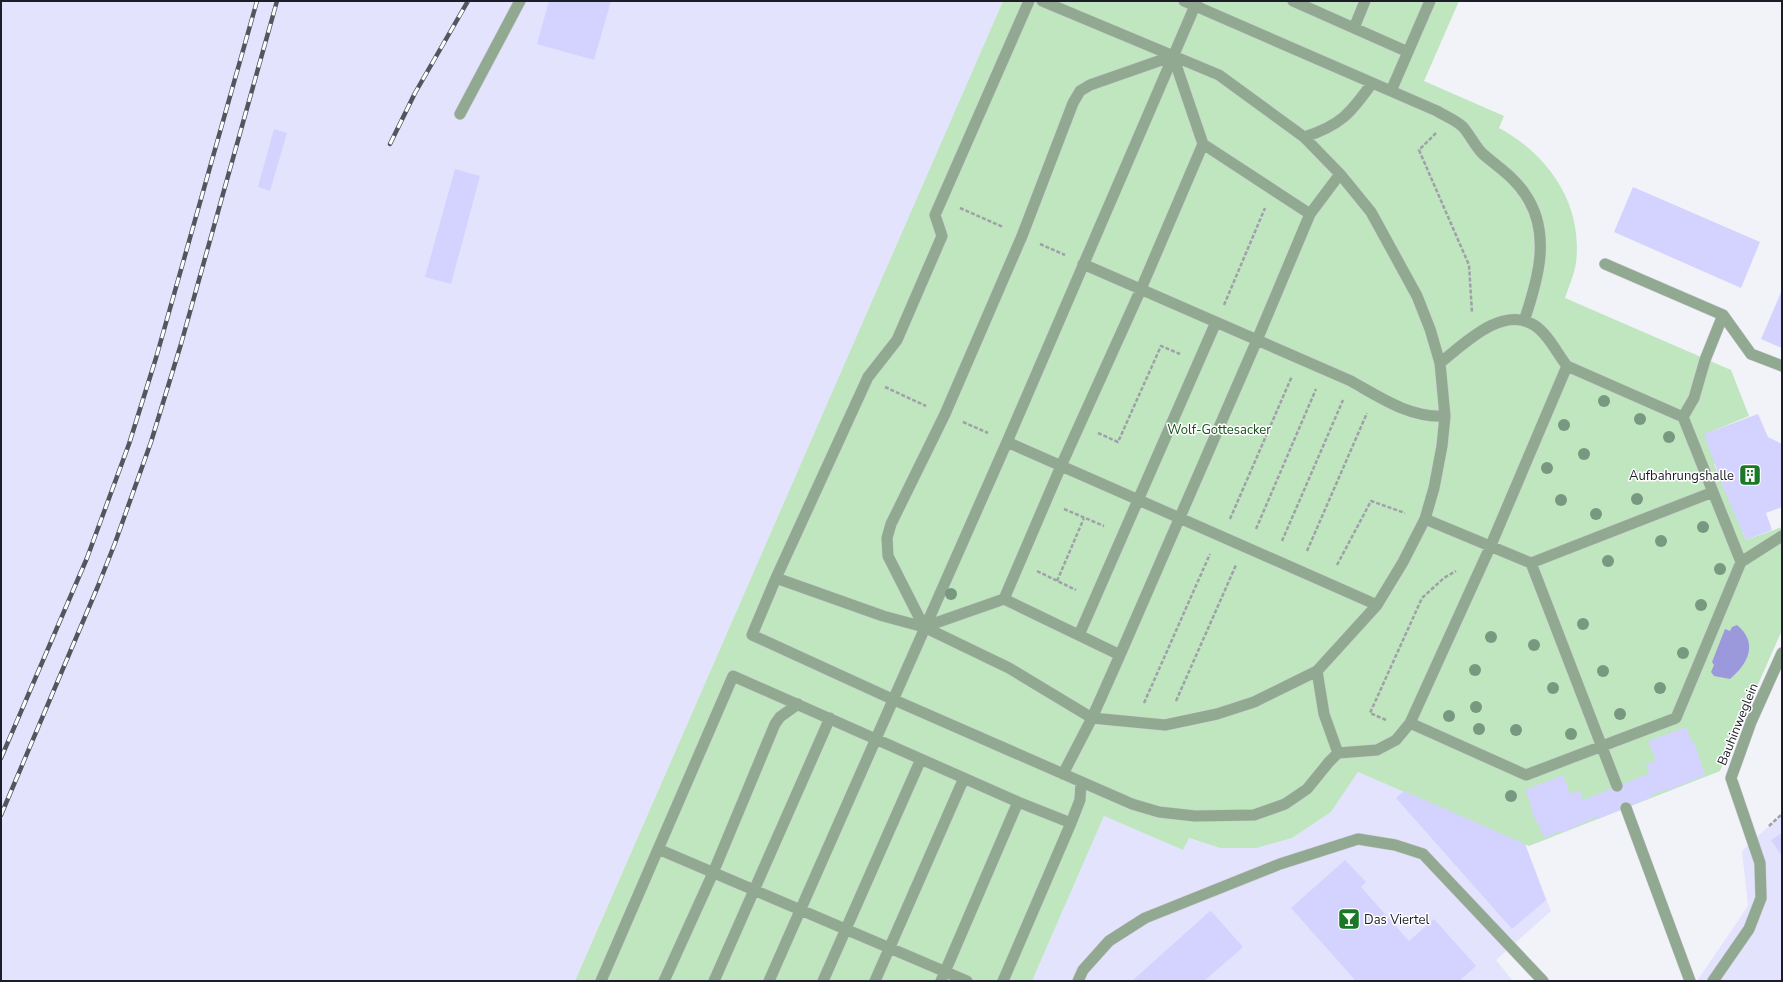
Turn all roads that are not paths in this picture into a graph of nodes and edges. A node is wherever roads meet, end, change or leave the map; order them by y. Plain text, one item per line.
1 (520, 1) edge
2 (1029, 1) edge
3 (1042, 1) edge
4 (1184, 1) edge
5 (1365, 1) edge
6 (1430, 1) edge
7 (1298, 2) edge
8 (1196, 3) edge
9 (1354, 28) junction
10 (1408, 52) junction
11 (1172, 56) junction
12 (1372, 83) junction
13 (1391, 91) junction
14 (460, 114) dead end
15 (1304, 137) junction
16 (1203, 144) junction
17 (1340, 174) junction
18 (1310, 214) junction
19 (1083, 264) junction
20 (1605, 264) dead end
21 (1141, 289) junction
22 (1723, 315) junction
23 (1524, 321) junction
24 (1216, 322) junction
25 (1258, 340) junction
26 (1440, 363) junction
27 (1567, 366) junction
28 (1782, 366) edge
29 (1445, 416) junction
30 (1683, 417) junction
31 (1007, 442) junction
32 (1061, 466) junction
33 (1713, 492) junction
34 (1138, 500) junction
35 (1180, 518) junction
36 (1425, 519) junction
37 (1782, 536) edge
38 (1490, 545) junction
39 (1741, 562) junction
40 (1531, 563) junction
41 (776, 578) junction
42 (1004, 598) junction
43 (1377, 605) junction
44 (924, 627) junction
45 (1079, 635) junction
46 (1782, 653) edge
47 (1120, 656) junction
48 (1317, 671) junction
49 (892, 699) junction
50 (798, 704) junction
51 (830, 718) junction
52 (1092, 718) junction
53 (1408, 726) junction
54 (875, 738) junction
55 (1601, 747) junction
56 (1338, 753) junction
57 (921, 759) junction
58 (1063, 774) junction
59 (964, 778) junction
60 (1082, 782) junction
61 (1617, 786) dead end
62 (1018, 802) junction
63 (1626, 808) dead end
64 (1071, 823) junction
65 (658, 849) junction
66 (713, 873) junction
67 (755, 890) junction
68 (800, 910) junction
69 (846, 930) junction
70 (889, 948) junction
71 (943, 976) edge
72 (601, 981) edge
73 (664, 981) edge
74 (714, 981) edge
75 (770, 981) edge
76 (823, 981) edge
77 (875, 981) edge
78 (967, 981) edge
79 (1003, 981) edge
80 (1078, 981) edge
81 (1543, 981) edge
82 (1690, 981) edge
83 (1713, 981) edge

1 - 14 lane
2 - 41 lane
3 - 11 lane
4 - 8 lane
5 - 9 lane
6 - 10 lane
7 - 9 lane
8 - 11 lane
8 - 12 lane
9 - 10 lane
10 - 13 lane
11 - 15 lane
11 - 16 lane
11 - 19 lane
11 - 44 lane
12 - 13 lane
12 - 15 lane
13 - 23 lane
15 - 17 lane
16 - 18 lane
16 - 21 lane
17 - 18 lane
17 - 26 lane
18 - 25 lane
19 - 21 lane
19 - 31 lane
20 - 22 lane
21 - 24 lane
21 - 32 lane
22 - 28 lane
22 - 30 lane
23 - 26 lane
23 - 27 lane
24 - 25 lane
24 - 34 lane
25 - 29 lane
25 - 35 lane
26 - 29 lane
27 - 30 lane
27 - 38 lane
29 - 36 lane
30 - 33 lane
31 - 32 lane
31 - 44 lane
32 - 34 lane
32 - 42 lane
33 - 39 lane
33 - 40 lane
34 - 35 lane
34 - 45 lane
35 - 43 lane
35 - 47 lane
36 - 38 lane
36 - 43 lane
37 - 39 lane
38 - 40 lane
38 - 53 lane
39 - 55 lane
40 - 55 lane
41 - 44 lane
41 - 49 lane
42 - 44 lane
42 - 45 lane
43 - 48 lane
44 - 49 lane
44 - 52 lane
45 - 47 lane
46 - 83 lane, Bauhinweglein
47 - 52 lane
48 - 52 lane
48 - 56 lane
49 - 54 lane
49 - 58 lane
50 - 51 lane
50 - 65 lane
50 - 66 lane
51 - 54 lane
51 - 67 lane
52 - 58 lane
53 - 55 lane
53 - 56 lane
54 - 57 lane
54 - 68 lane
55 - 61 lane
56 - 60 lane
57 - 59 lane
57 - 69 lane
58 - 60 lane
59 - 62 lane
59 - 70 lane
60 - 64 lane
62 - 64 lane
62 - 71 lane
63 - 82 lane
64 - 79 lane
65 - 66 lane
65 - 72 lane
66 - 67 lane
66 - 73 lane
67 - 68 lane
67 - 74 lane
68 - 69 lane
68 - 75 lane
69 - 70 lane
69 - 76 lane
70 - 71 lane
70 - 77 lane
71 - 78 lane
80 - 81 lane

